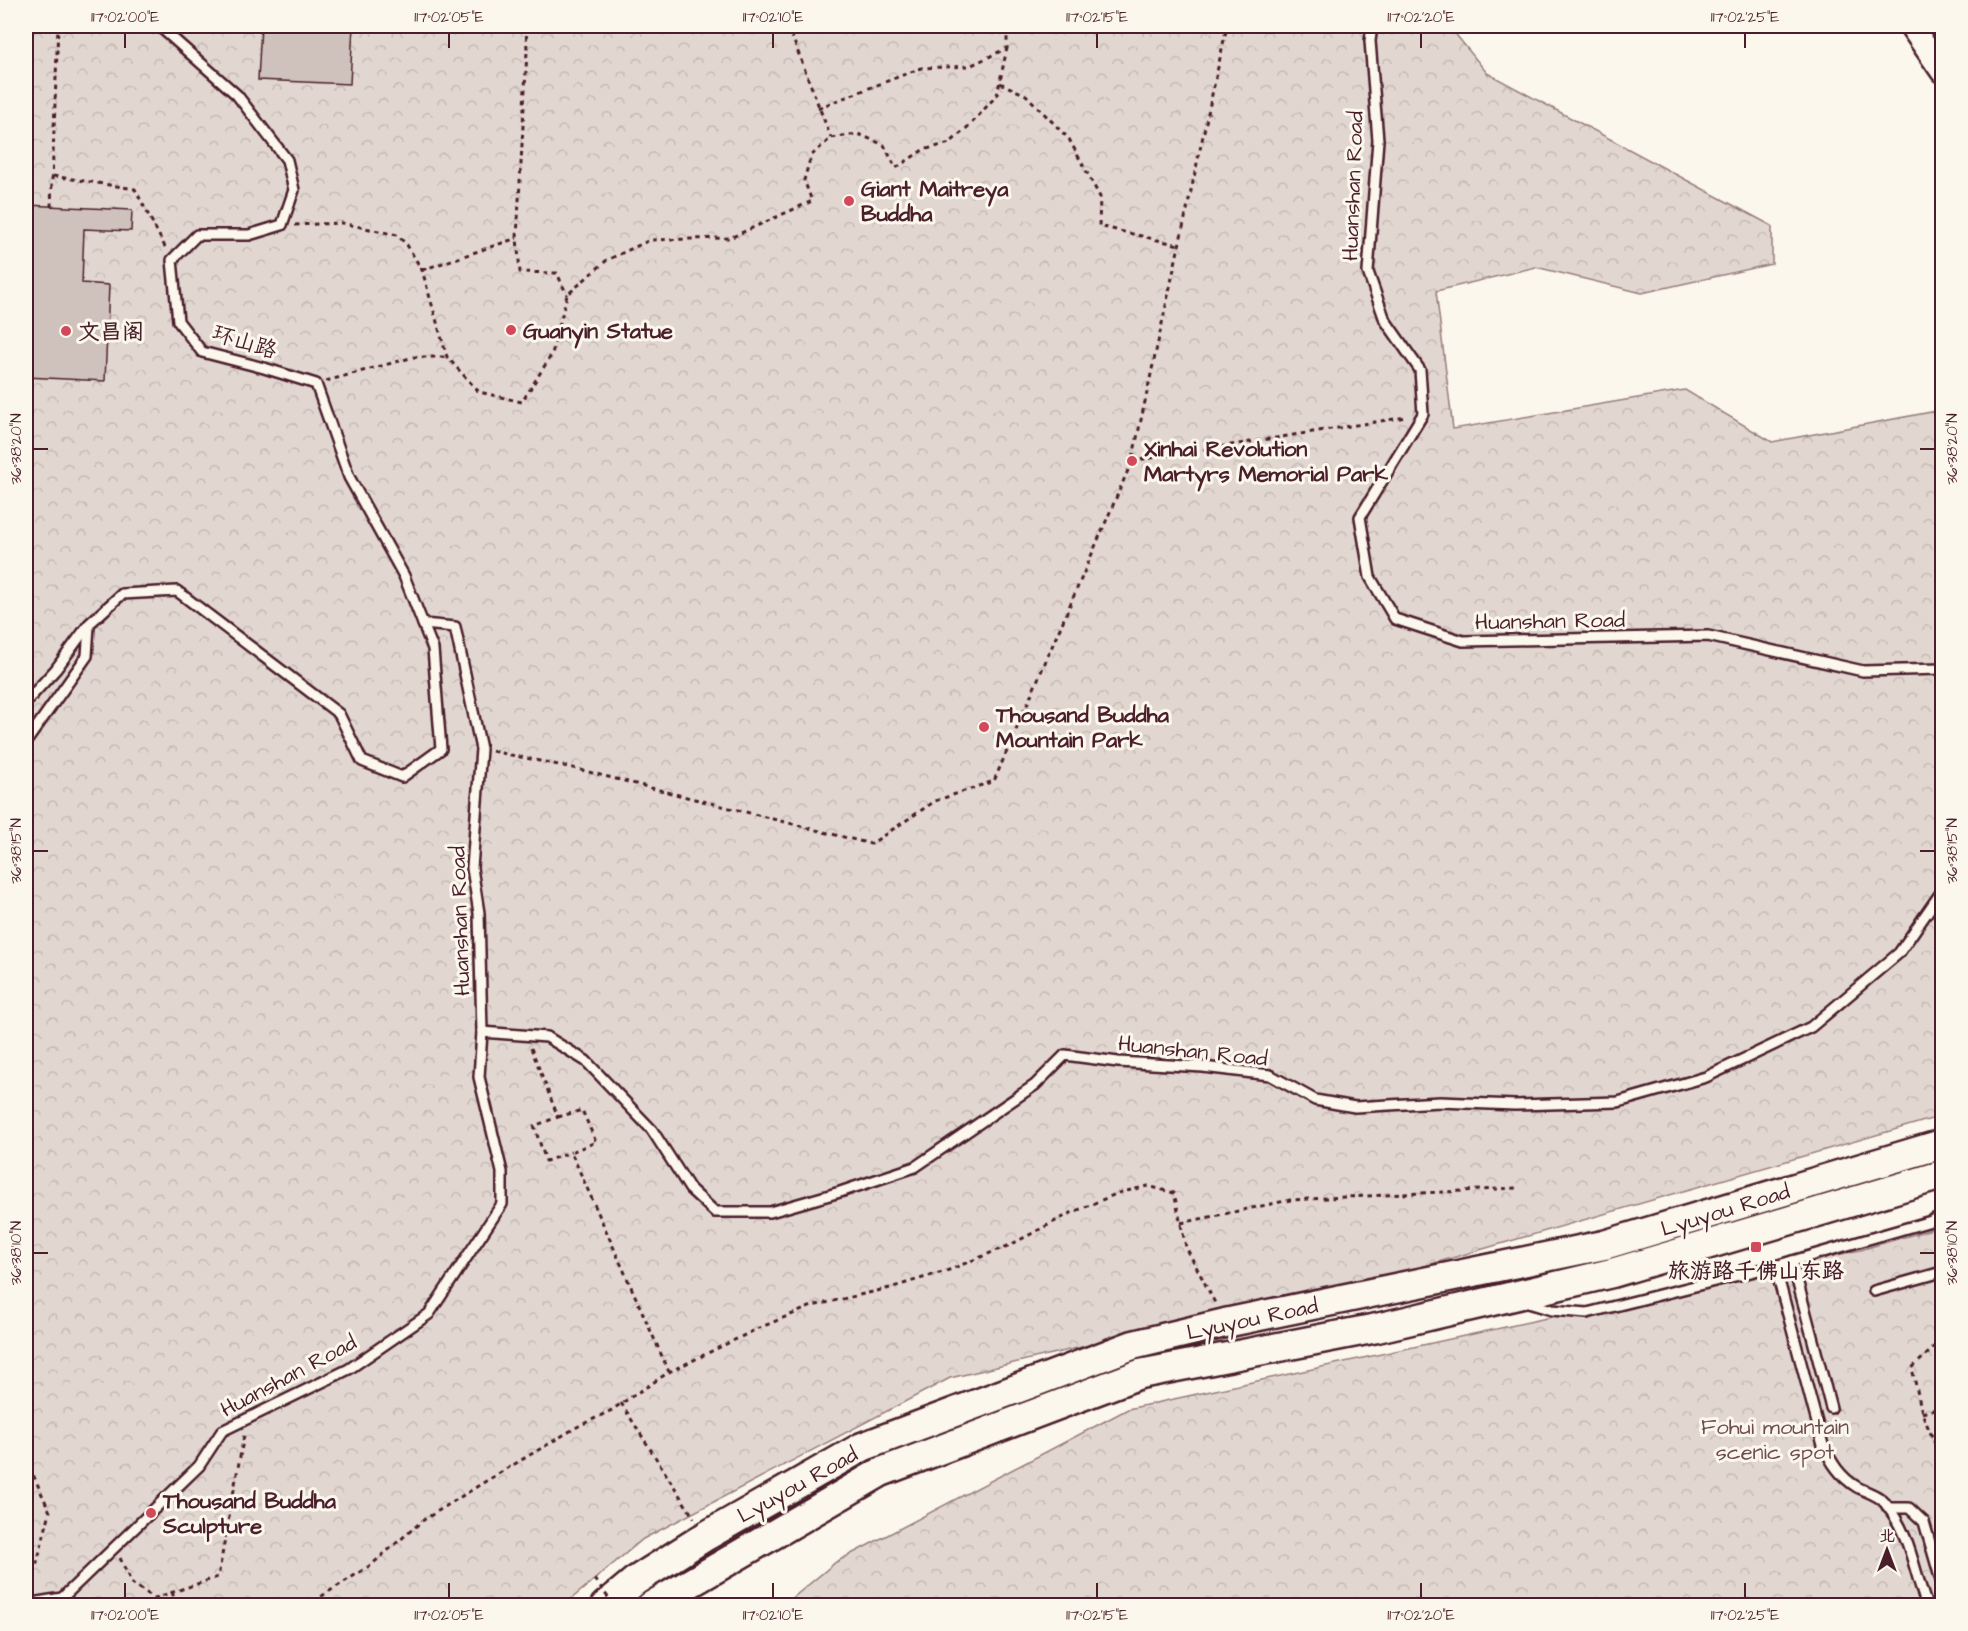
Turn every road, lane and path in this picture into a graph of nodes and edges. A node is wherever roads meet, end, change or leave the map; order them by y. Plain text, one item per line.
1 (58, 26) edge
2 (159, 26) edge
3 (526, 26) edge
4 (788, 26) edge
5 (1007, 26) edge
6 (1227, 26) edge
7 (1372, 26) edge
8 (1911, 26) edge
9 (1007, 48) junction
10 (1942, 71) edge
11 (1000, 83) junction
12 (818, 108) junction
13 (831, 138) junction
14 (52, 176) junction
15 (51, 207) dead end
16 (282, 225) junction
17 (517, 238) junction
18 (1179, 245) junction
19 (172, 260) junction
20 (422, 270) junction
21 (567, 295) junction
22 (447, 357) junction
23 (316, 384) junction
24 (1423, 414) junction
25 (1132, 461) junction
26 (89, 624) junction
27 (423, 624) junction
28 (1942, 669) edge
29 (26, 702) edge
30 (26, 742) edge
31 (482, 749) junction
32 (1942, 891) edge
33 (482, 1032) junction
34 (526, 1035) junction
35 (558, 1117) junction
36 (1942, 1144) edge
37 (571, 1152) junction
38 (1942, 1175) edge
39 (1518, 1188) dead end
40 (1942, 1215) edge
41 (1181, 1223) junction
42 (1792, 1261) junction
43 (1775, 1266) junction
44 (1942, 1272) edge
45 (1874, 1291) dead end
46 (1509, 1297) junction
47 (1225, 1323) junction
48 (1941, 1342) edge
49 (1942, 1348) edge
50 (669, 1372) junction
51 (621, 1403) junction
52 (1942, 1407) edge
53 (1831, 1408) dead end
54 (1922, 1413) junction
55 (247, 1418) junction
56 (26, 1459) edge
57 (1942, 1460) edge
58 (1888, 1509) junction
59 (706, 1536) junction
60 (116, 1547) junction
61 (595, 1579) dead end
62 (1942, 1584) edge
63 (172, 1592) junction
64 (26, 1604) edge
65 (177, 1605) edge
66 (306, 1605) edge
67 (605, 1605) edge
68 (614, 1605) edge
69 (651, 1605) edge
70 (1927, 1605) edge

1 - 14 path
2 - 16 lane
3 - 17 path
4 - 12 path
5 - 9 path
6 - 18 path
7 - 24 lane, Huanshan Road
8 - 10 street
9 - 11 path
9 - 12 path
11 - 13 path
11 - 18 path
12 - 13 path
13 - 21 path
14 - 15 path
14 - 19 path
16 - 19 lane
16 - 20 path
17 - 20 path
17 - 21 path
18 - 25 path
19 - 23 lane, 环山路
20 - 22 path
21 - 22 path
22 - 23 path
23 - 27 lane
24 - 25 path
24 - 28 lane, Huanshan Road
25 - 31 path
26 - 27 lane
26 - 29 lane
26 - 30 lane
27 - 31 lane, Huanshan Road
31 - 33 lane, Huanshan Road
32 - 34 lane, Huanshan Road
33 - 34 lane, Huanshan Road
33 - 55 lane, Huanshan Road
34 - 35 path
35 - 37 path
35 - 37 path
36 - 47 main road, Lyuyou Road
37 - 50 path
38 - 46 main road, Lyuyou Road
39 - 41 path
40 - 42 lane
41 - 47 path
41 - 50 path
42 - 43 lane
42 - 53 lane
43 - 46 lane
43 - 58 lane
44 - 45 lane
46 - 69 main road, Lyuyou Road
47 - 59 main road, Lyuyou Road
48 - 49 path
48 - 54 path
50 - 51 path
51 - 59 path
51 - 66 path
52 - 54 path
54 - 57 path
55 - 60 lane, Huanshan Road
55 - 63 path
56 - 64 path
58 - 62 lane
58 - 70 lane
59 - 67 main road, Lyuyou Road
60 - 63 path
60 - 64 lane, Huanshan Road
61 - 68 path, bridge
63 - 65 path

